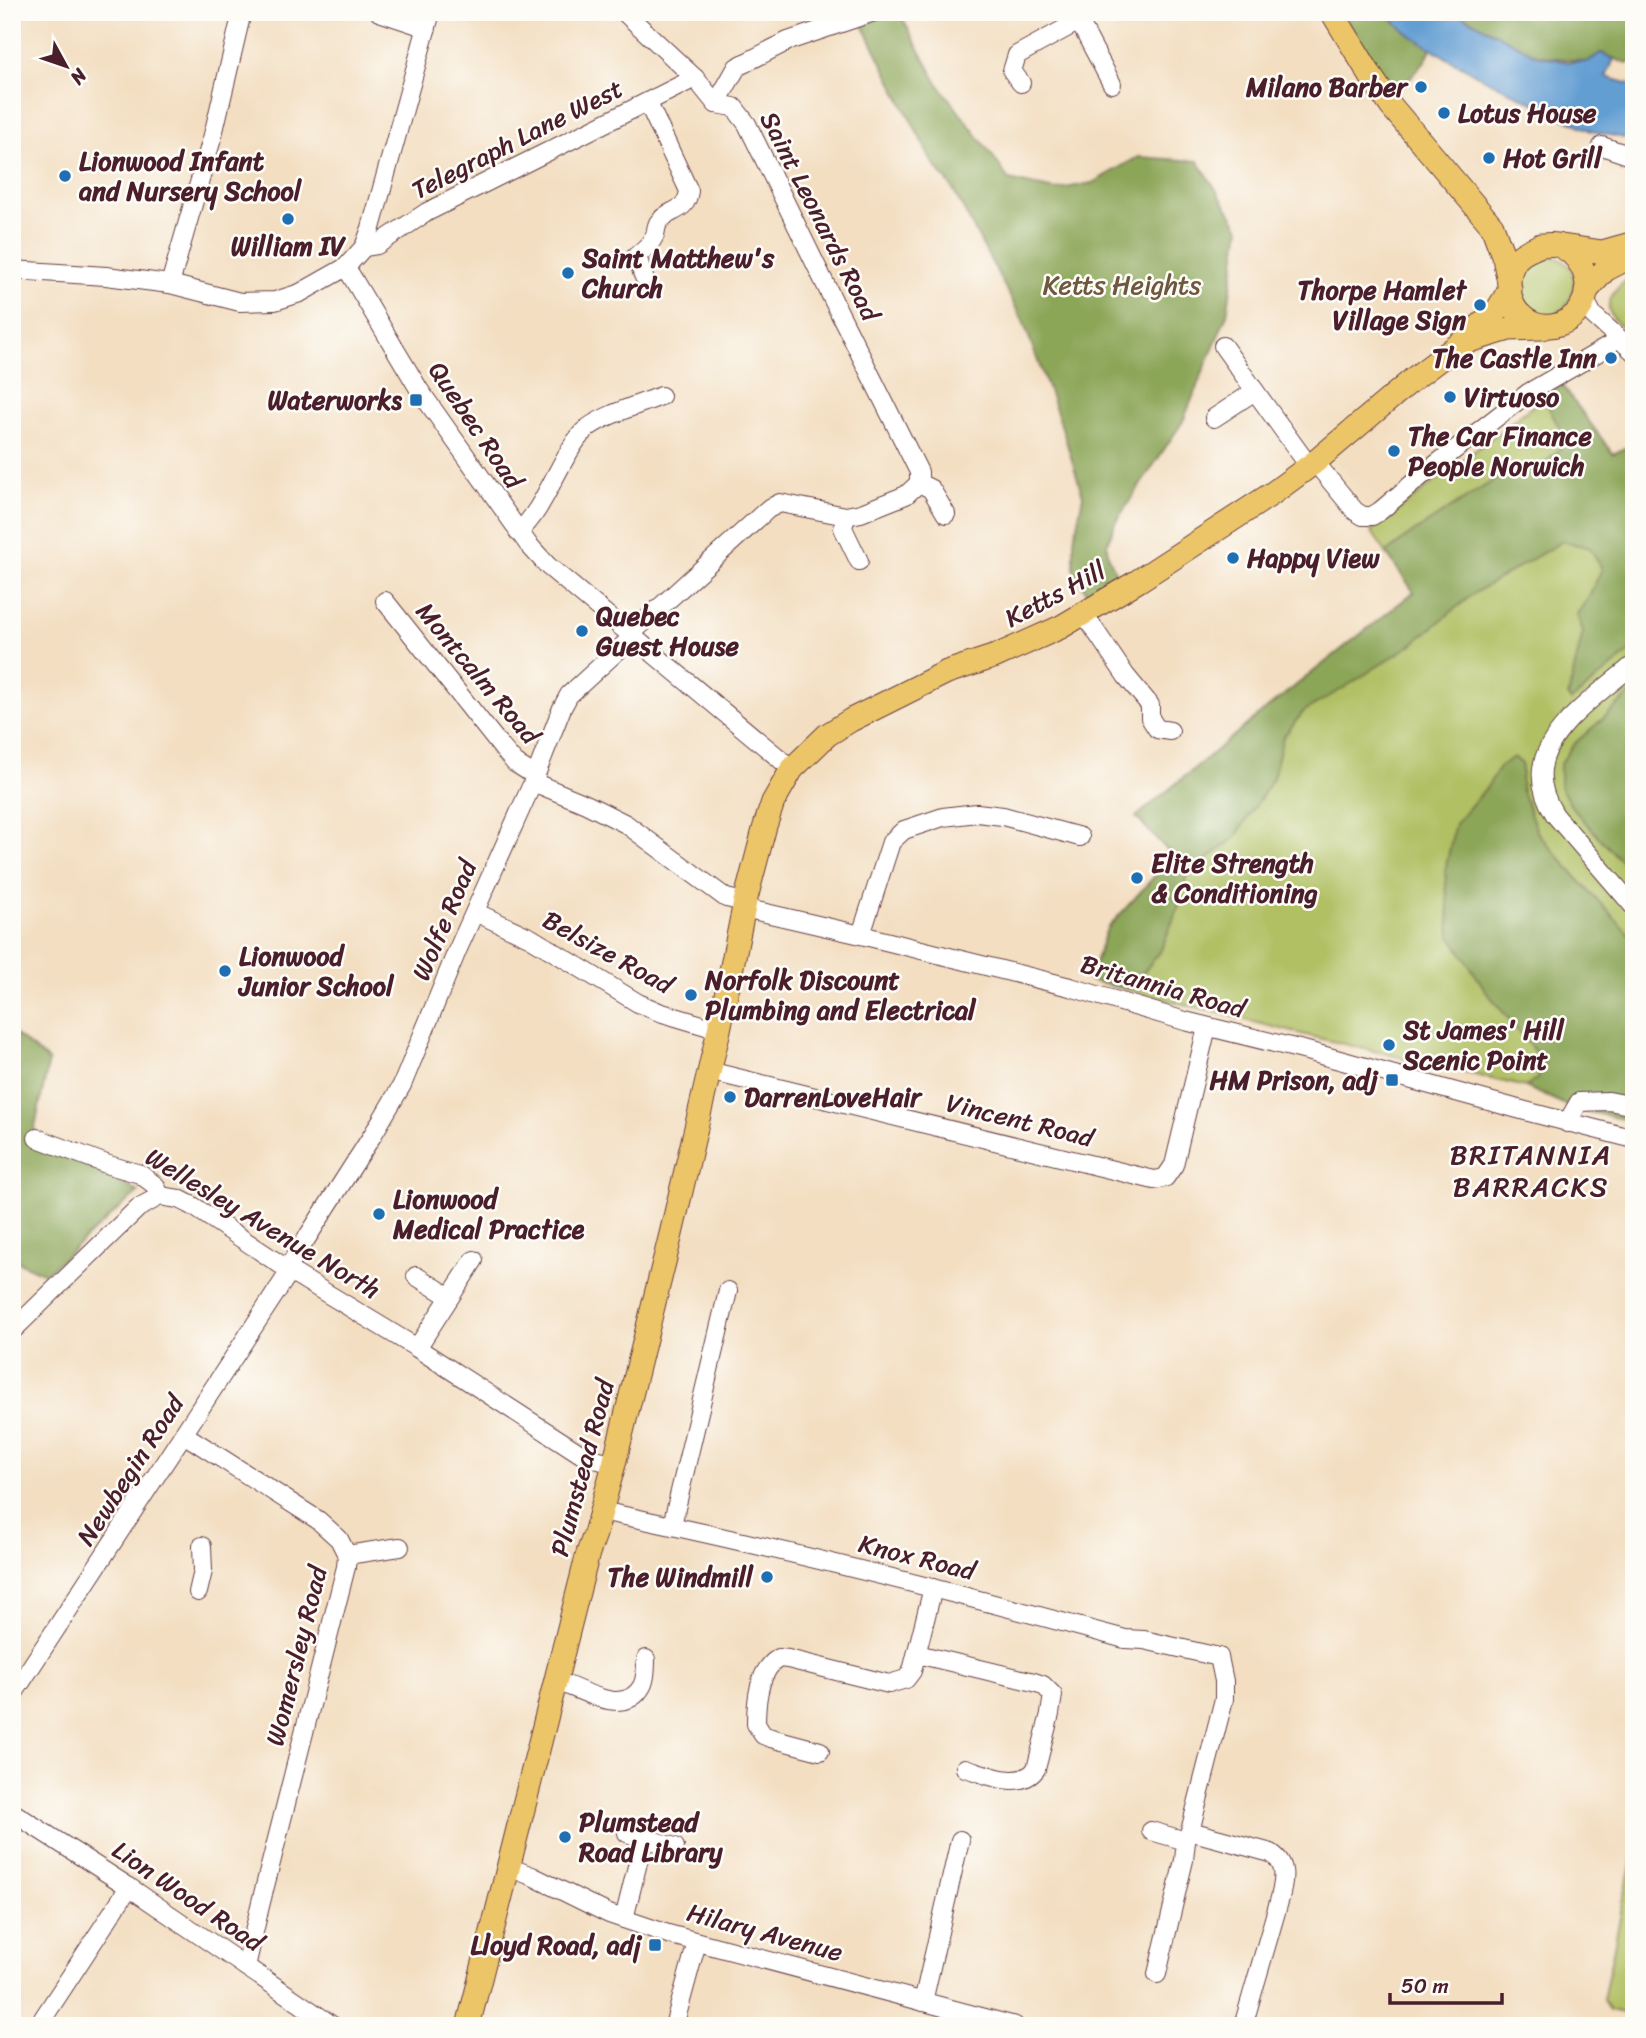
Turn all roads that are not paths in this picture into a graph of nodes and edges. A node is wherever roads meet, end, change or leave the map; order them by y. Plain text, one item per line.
1 (242, 12) edge
2 (379, 12) edge
3 (624, 12) edge
4 (874, 12) edge
5 (1332, 12) edge
6 (1077, 17) edge
7 (429, 20) edge
8 (695, 78) junction
9 (1021, 83) dead end
10 (1112, 84) dead end
11 (648, 103) junction
12 (716, 104) junction
13 (1602, 146) dead end
14 (1634, 157) edge
15 (1492, 226) junction
16 (1634, 243) edge
17 (1548, 245) junction
18 (364, 247) junction
19 (1634, 255) edge
20 (346, 267) junction
21 (12, 270) edge
22 (644, 277) dead end
23 (170, 284) junction
24 (1509, 286) junction
25 (1585, 296) junction
26 (1556, 325) junction
27 (1610, 339) junction
28 (1461, 343) junction
29 (1223, 346) dead end
30 (1634, 352) edge
31 (1255, 391) junction
32 (661, 396) dead end
33 (1214, 418) dead end
34 (1312, 464) junction
35 (925, 486) junction
36 (946, 514) dead end
37 (846, 516) junction
38 (518, 532) junction
39 (859, 561) dead end
40 (385, 601) dead end
41 (1084, 614) junction
42 (631, 635) junction
43 (1634, 664) edge
44 (1170, 731) dead end
45 (792, 769) junction
46 (533, 778) junction
47 (1080, 837) dead end
48 (1634, 907) edge
49 (743, 911) junction
50 (475, 912) junction
51 (861, 935) junction
52 (1207, 1027) junction
53 (719, 1030) junction
54 (709, 1071) junction
55 (1634, 1106) edge
56 (1567, 1123) junction
57 (37, 1138) dead end
58 (1634, 1139) edge
59 (160, 1196) junction
60 (474, 1260) dead end
61 (289, 1270) junction
62 (416, 1276) dead end
63 (728, 1291) dead end
64 (450, 1297) junction
65 (12, 1331) edge
66 (416, 1349) junction
67 (185, 1435) junction
68 (614, 1464) junction
69 (601, 1511) junction
70 (671, 1525) junction
71 (202, 1546) dead end
72 (400, 1546) dead end
73 (347, 1555) junction
74 (933, 1588) junction
75 (198, 1592) dead end
76 (917, 1654) junction
77 (650, 1670) dead end
78 (556, 1681) junction
79 (12, 1696) edge
80 (810, 1754) dead end
81 (965, 1768) dead end
82 (12, 1812) edge
83 (1151, 1831) dead end
84 (626, 1833) dead end
85 (1188, 1836) junction
86 (645, 1838) junction
87 (960, 1840) dead end
88 (675, 1847) dead end
89 (508, 1867) junction
90 (129, 1886) junction
91 (624, 1919) junction
92 (697, 1942) junction
93 (246, 1967) junction
94 (1157, 1974) dead end
95 (923, 2002) junction
96 (38, 2026) edge
97 (334, 2026) edge
98 (468, 2026) edge
99 (674, 2026) edge
100 (1015, 2026) edge
101 (1243, 2026) edge

1 - 23 street
2 - 7 street
3 - 8 street, Saint Leonards Road
4 - 12 street
5 - 15 main road
6 - 9 street
6 - 10 street
7 - 18 street
8 - 11 street, Telegraph Lane West
8 - 12 street, Saint Leonards Road
11 - 18 street, Telegraph Lane West
11 - 22 street
12 - 35 street, Saint Leonards Road
13 - 14 street
15 - 17 main road
15 - 24 main road
16 - 17 main road
17 - 24 main road
17 - 25 main road
18 - 20 street
19 - 25 main road
20 - 23 street
20 - 38 street, Quebec Road
21 - 23 street
24 - 26 main road
24 - 28 main road, Ketts Hill
25 - 26 main road
25 - 27 street
26 - 27 street
26 - 28 main road, Ketts Hill
27 - 30 street
27 - 34 street
28 - 34 main road, Ketts Hill
29 - 31 street
31 - 33 street
31 - 34 street
32 - 38 street
34 - 41 main road, Ketts Hill
35 - 36 street, Saint Leonards Road
35 - 37 street
37 - 39 street
37 - 42 street
38 - 42 street, Quebec Road
40 - 46 street, Montcalm Road
41 - 44 street
41 - 45 main road, Ketts Hill
42 - 45 street, Quebec Road
42 - 46 street, Wolfe Road
43 - 48 street
45 - 49 main road, Ketts Hill
46 - 49 street, Britannia Road
46 - 50 street, Wolfe Road
47 - 51 street
49 - 51 street, Britannia Road
49 - 53 main road, Plumstead Road
50 - 53 street, Belsize Road
50 - 61 street, Wolfe Road
51 - 52 street, Britannia Road
52 - 54 street, Vincent Road
52 - 56 street, Britannia Road
53 - 54 main road, Plumstead Road
54 - 68 main road, Plumstead Road
55 - 56 street
56 - 58 street, Britannia Road
57 - 59 street, Wellesley Avenue North
59 - 61 street, Wellesley Avenue North
59 - 65 street
60 - 64 street
61 - 66 street, Wellesley Avenue North
61 - 67 street, Newbegin Road
62 - 64 street, Wellesley Avenue North
63 - 70 street
64 - 66 street
66 - 68 street, Wellesley Avenue North
67 - 73 street, Womersley Road
67 - 79 street, Newbegin Road
68 - 69 main road, Plumstead Road
69 - 70 street, Knox Road
69 - 78 main road, Plumstead Road
70 - 74 street, Knox Road
71 - 75 street
72 - 73 street
73 - 93 street, Womersley Road
74 - 76 street
74 - 85 street, Knox Road
76 - 80 street
76 - 81 street
77 - 78 street
78 - 89 main road, Plumstead Road
82 - 90 street, Lion Wood Road
83 - 85 street
84 - 86 street
85 - 94 street
85 - 101 street
86 - 88 street
86 - 91 street
87 - 95 street
89 - 91 street, Hilary Avenue
89 - 98 main road, Plumstead Road
90 - 93 street, Lion Wood Road
90 - 96 street
91 - 92 street, Hilary Avenue
92 - 95 street, Hilary Avenue
92 - 99 street
93 - 97 street, Lion Wood Road
95 - 100 street, Hilary Avenue

